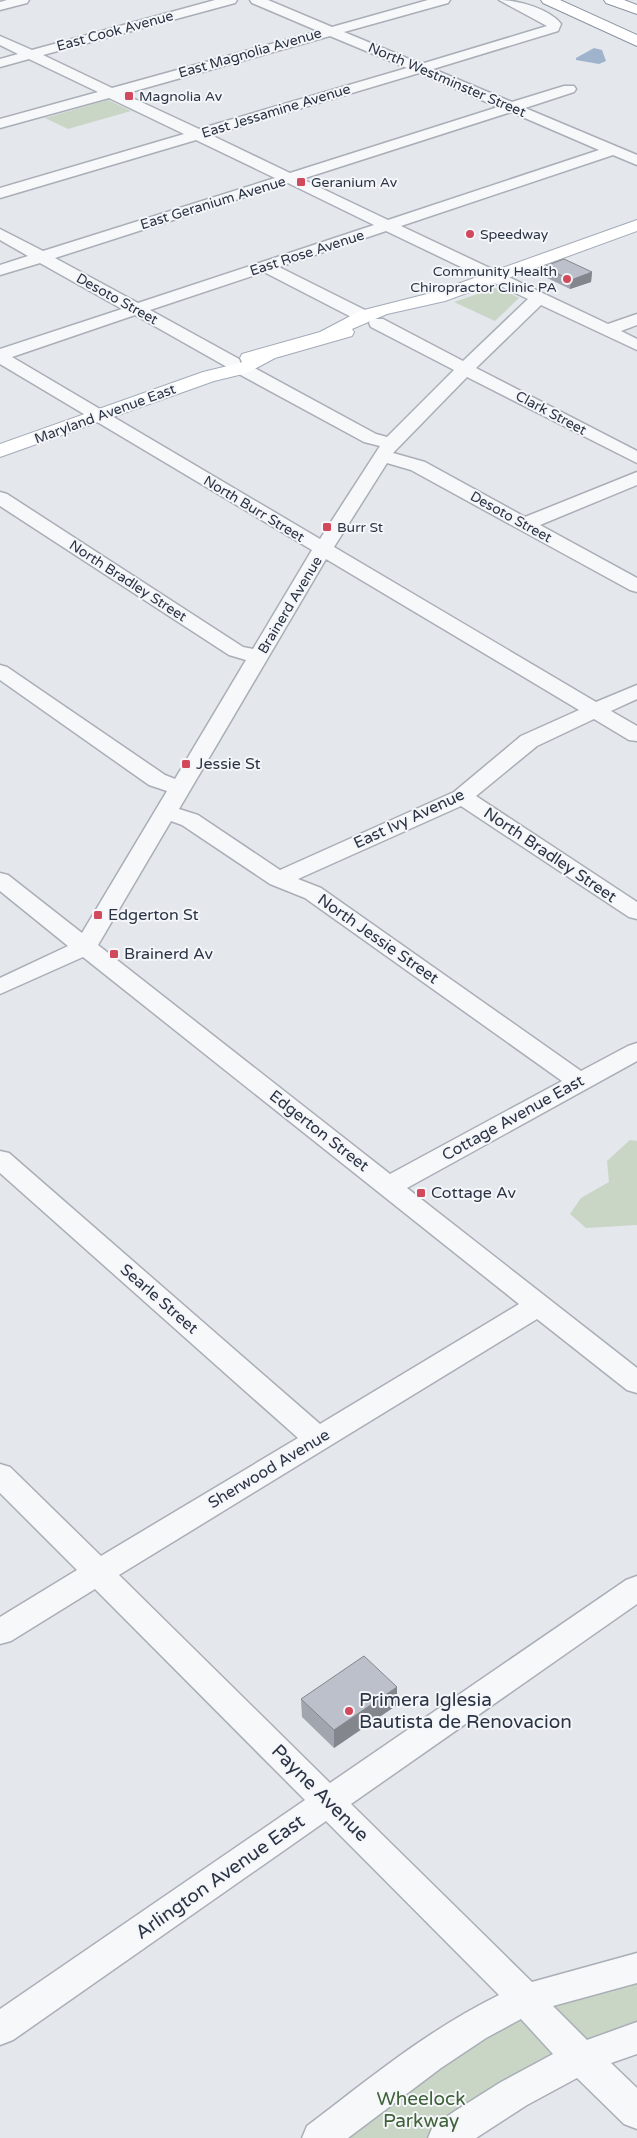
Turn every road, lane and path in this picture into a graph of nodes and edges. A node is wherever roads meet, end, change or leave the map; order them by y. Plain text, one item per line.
1 (22, 0) edge
2 (230, 0) edge
3 (257, 0) edge
4 (442, 0) edge
5 (506, 0) edge
6 (548, 0) edge
7 (564, 0) edge
8 (611, 0) edge
9 (0, 6) edge
10 (637, 10) edge
11 (637, 27) edge
12 (328, 30) junction
13 (0, 40) edge
14 (637, 41) edge
15 (30, 54) junction
16 (0, 63) edge
17 (419, 68) junction
18 (569, 90) dead end
19 (110, 93) junction
20 (513, 107) junction
21 (0, 124) edge
22 (198, 134) junction
23 (613, 150) junction
24 (637, 160) edge
25 (290, 178) junction
26 (0, 193) edge
27 (389, 225) junction
28 (637, 225) edge
29 (0, 234) edge
30 (42, 257) junction
31 (265, 266) junction
32 (0, 270) edge
33 (495, 277) junction
34 (540, 298) junction
35 (135, 309) junction
36 (637, 319) edge
37 (371, 320) junction
38 (606, 331) junction
39 (637, 345) edge
40 (0, 356) edge
41 (238, 366) junction
42 (465, 367) junction
43 (100, 416) junction
44 (386, 450) junction
45 (0, 452) edge
46 (637, 458) edge
47 (637, 478) edge
48 (0, 498) edge
49 (525, 524) junction
50 (322, 550) junction
51 (637, 586) edge
52 (259, 657) junction
53 (0, 671) edge
54 (637, 690) edge
55 (595, 710) junction
56 (637, 735) edge
57 (181, 788) junction
58 (462, 797) junction
59 (167, 812) junction
60 (0, 880) edge
61 (278, 880) junction
62 (637, 912) edge
63 (85, 947) junction
64 (0, 987) edge
65 (637, 1051) edge
66 (580, 1082) junction
67 (0, 1159) edge
68 (389, 1186) junction
69 (539, 1305) junction
70 (637, 1383) edge
71 (318, 1439) junction
72 (0, 1475) edge
73 (98, 1573) junction
74 (637, 1588) edge
75 (0, 1632) edge
76 (329, 1802) junction
77 (637, 1968) edge
78 (528, 2000) junction
79 (0, 2029) edge
80 (637, 2038) edge
81 (584, 2058) junction
82 (637, 2112) edge
83 (320, 2138) edge
84 (446, 2138) edge

1 - 9 street
2 - 15 street, East Cook Avenue
3 - 12 street, North Westminster Street
4 - 12 street, East Magnolia Avenue
5 - 17 street, East Jessamine Avenue
6 - 14 main road
7 - 11 main road
8 - 10 main road
12 - 17 street, North Westminster Street
12 - 19 street, East Magnolia Avenue
13 - 15 street
15 - 16 street, East Cook Avenue
15 - 19 street
17 - 20 street, North Westminster Street
17 - 22 street, East Jessamine Avenue
18 - 20 street, East Geranium Avenue
19 - 21 street, East Magnolia Avenue
19 - 22 street
20 - 23 street, North Westminster Street
20 - 25 street, East Geranium Avenue
22 - 25 street
22 - 26 street, East Jessamine Avenue
23 - 24 street, North Westminster Street
23 - 27 street, East Rose Avenue
25 - 27 street
25 - 30 street, East Geranium Avenue
27 - 31 street, East Rose Avenue
27 - 33 street
28 - 33 main road, Maryland Avenue East
29 - 30 street, Desoto Street
30 - 32 street, East Geranium Avenue
30 - 35 street, Desoto Street
31 - 35 street, East Rose Avenue
31 - 37 street, Clark Street
33 - 34 street
33 - 37 main road, Maryland Avenue East
34 - 38 street
34 - 42 street, Brainerd Avenue
35 - 40 street, East Rose Avenue
35 - 41 street, Desoto Street
36 - 38 street
37 - 41 main road, Maryland Avenue East
37 - 42 street, Clark Street
38 - 39 street
40 - 43 street, North Burr Street
41 - 43 main road, Maryland Avenue East
41 - 44 street, Desoto Street
42 - 44 street, Brainerd Avenue
42 - 46 street, Clark Street
43 - 45 main road, Maryland Avenue East
43 - 50 street, North Burr Street
44 - 49 street, Desoto Street
44 - 50 street, Brainerd Avenue
47 - 49 street
48 - 52 street, North Bradley Street
49 - 51 street, Desoto Street
50 - 52 street, Brainerd Avenue
50 - 55 street, North Burr Street
52 - 57 street, Brainerd Avenue
53 - 57 street
54 - 55 street, East Ivy Avenue
55 - 56 street, North Burr Street
55 - 58 street, East Ivy Avenue
57 - 59 street, Brainerd Avenue
58 - 61 street, East Ivy Avenue
58 - 62 street, North Bradley Street
59 - 61 street, North Jessie Street
59 - 63 street, Brainerd Avenue
60 - 63 street, Edgerton Street
61 - 66 street, North Jessie Street
63 - 64 street
63 - 68 street, Edgerton Street
65 - 66 street, Cottage Avenue East
66 - 68 street, Cottage Avenue East
67 - 71 street, Searle Street
68 - 69 street, Edgerton Street
69 - 70 street, Edgerton Street
69 - 71 street, Sherwood Avenue
71 - 73 street, Sherwood Avenue
72 - 73 street, Payne Avenue
73 - 75 street, Sherwood Avenue
73 - 76 street, Payne Avenue
74 - 76 street, Arlington Avenue East
76 - 78 street, Payne Avenue
76 - 79 street, Arlington Avenue East
77 - 78 street
78 - 81 street, Payne Avenue
78 - 83 street
80 - 81 street
81 - 82 street, Payne Avenue
81 - 84 street

